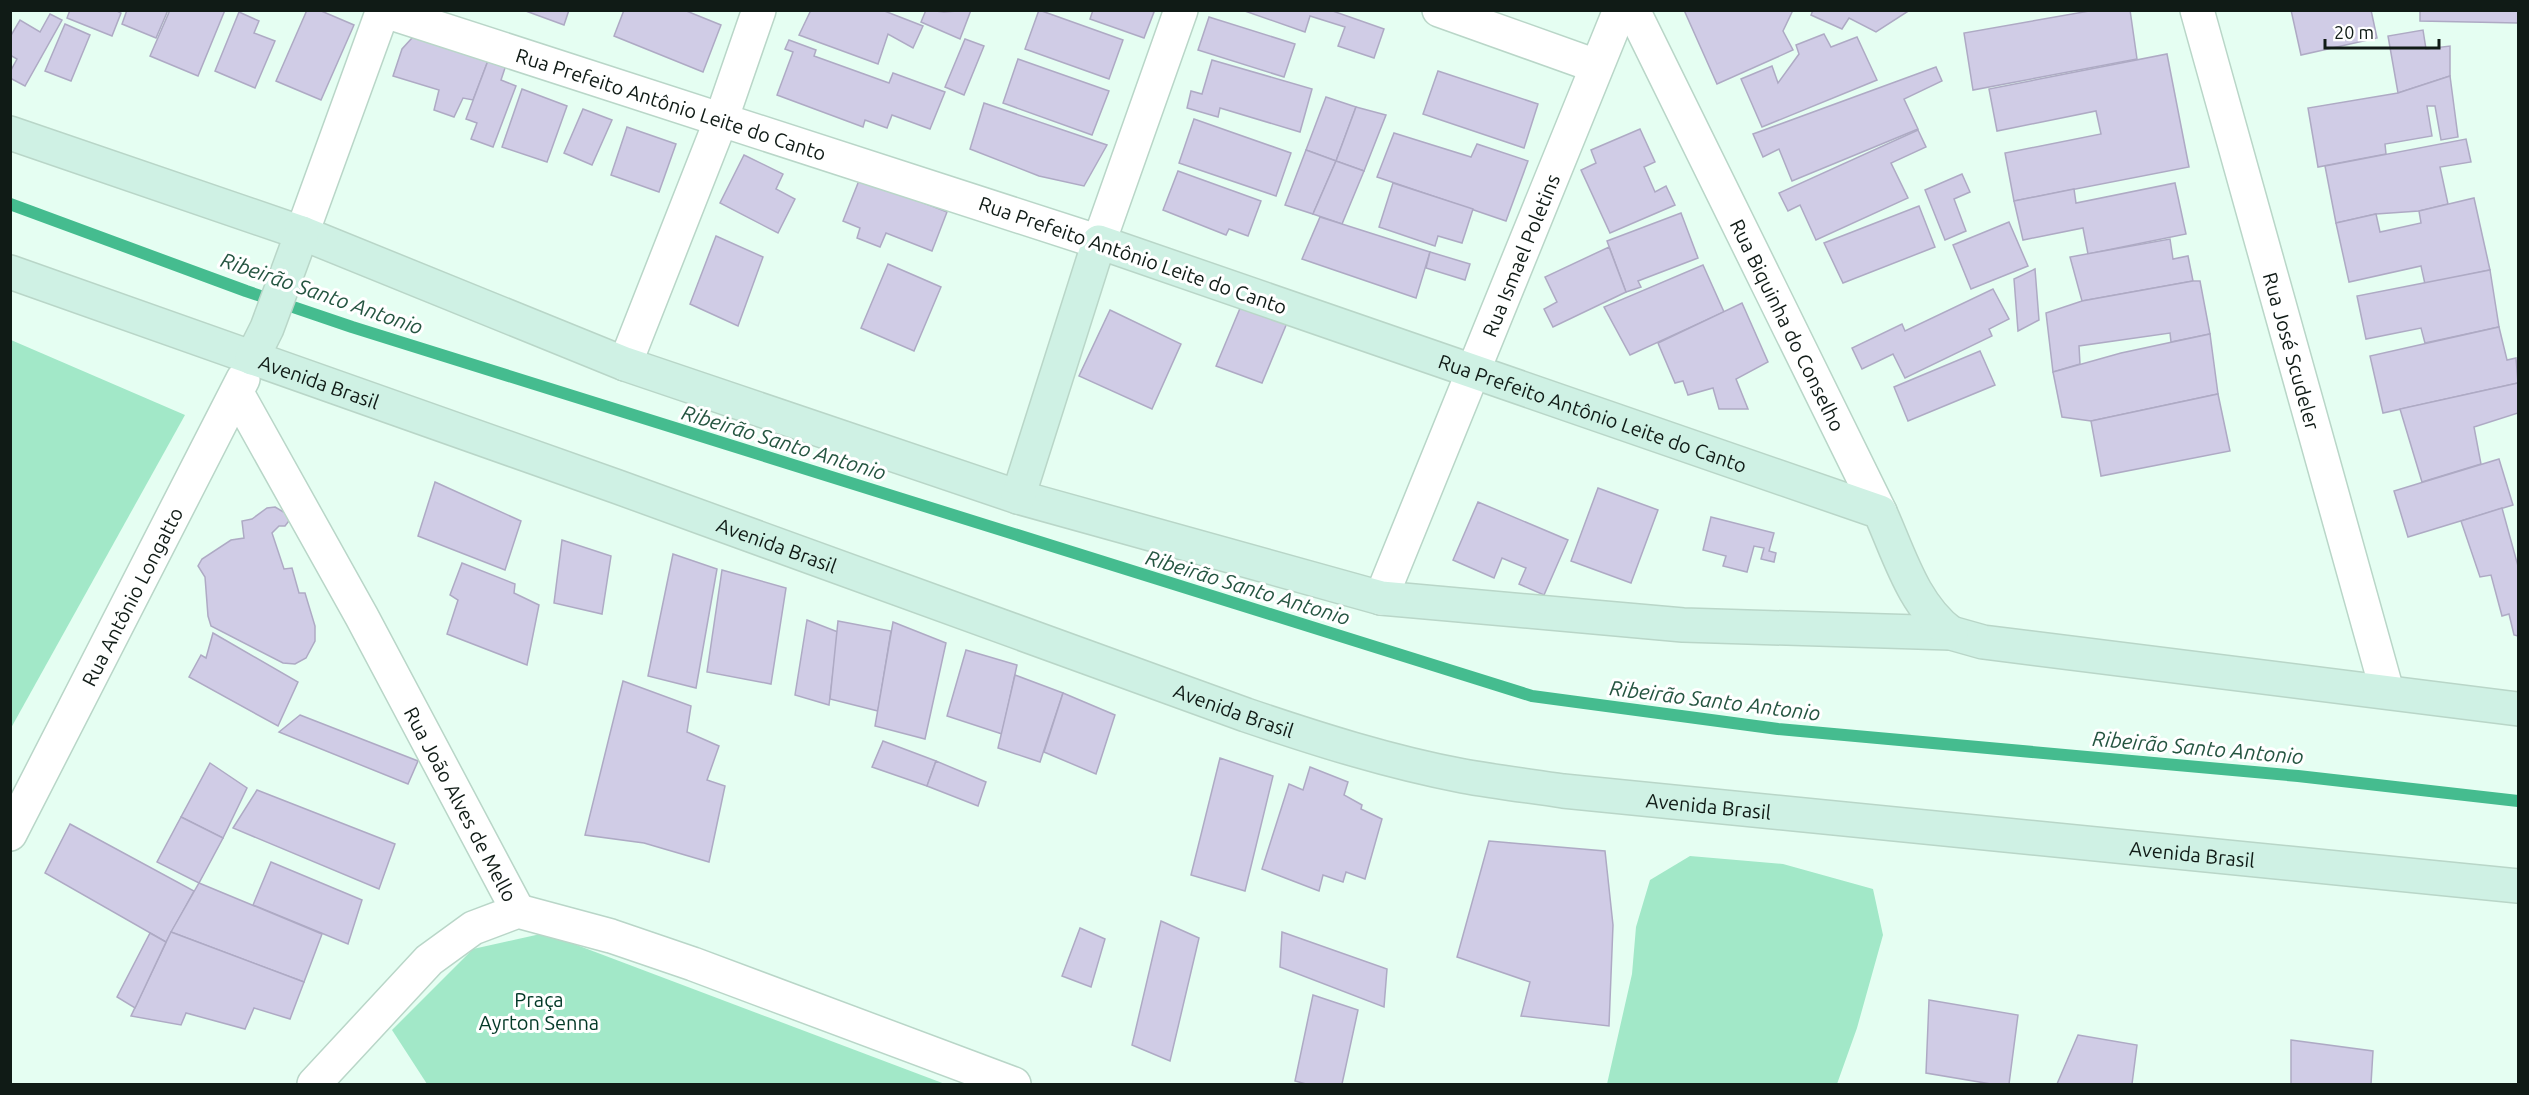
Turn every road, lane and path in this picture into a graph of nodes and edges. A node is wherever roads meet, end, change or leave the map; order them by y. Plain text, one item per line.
1 (759, 10) edge
2 (1181, 10) edge
3 (1439, 10) edge
4 (1620, 10) edge
5 (1633, 10) edge
6 (2198, 10) edge
7 (383, 11) edge
8 (1596, 66) junction
9 (722, 120) junction
10 (10, 133) edge
11 (1099, 242) junction
12 (298, 244) junction
13 (10, 272) edge
14 (252, 358) junction
15 (625, 364) junction
16 (1474, 370) junction
17 (237, 393) junction
18 (1018, 497) junction
19 (1880, 512) junction
20 (1381, 598) junction
21 (1951, 633) junction
22 (2387, 691) junction
23 (2518, 709) edge
24 (10, 834) edge
25 (2518, 886) edge
26 (518, 911) junction
27 (314, 1084) edge
28 (1014, 1084) edge

1 - 9 street
2 - 11 street
3 - 8 street
4 - 8 street, Rua Ismael Poletins
5 - 19 street, Rua Biquinha do Conselho
6 - 22 street, Rua José Scudeler
7 - 9 street, Rua Prefeito Antônio Leite do Canto
7 - 12 street
8 - 16 street, Rua Ismael Poletins
9 - 11 street, Rua Prefeito Antônio Leite do Canto
9 - 15 street
10 - 12 main road
11 - 16 main road, Rua Prefeito Antônio Leite do Canto
11 - 18 main road
12 - 14 main road
12 - 15 main road
13 - 14 main road, Avenida Brasil
14 - 17 street, Rua Antônio Longatto
14 - 25 main road, Avenida Brasil
15 - 18 main road
16 - 19 main road, Rua Prefeito Antônio Leite do Canto
16 - 20 street, Rua Ismael Poletins
17 - 24 street, Rua Antônio Longatto
17 - 26 street, Rua João Alves de Mello
18 - 20 main road
19 - 21 main road, Rua Biquinha do Conselho
20 - 21 main road
21 - 22 main road
22 - 23 main road
26 - 27 street
26 - 28 street, Rua João Alves de Mello

